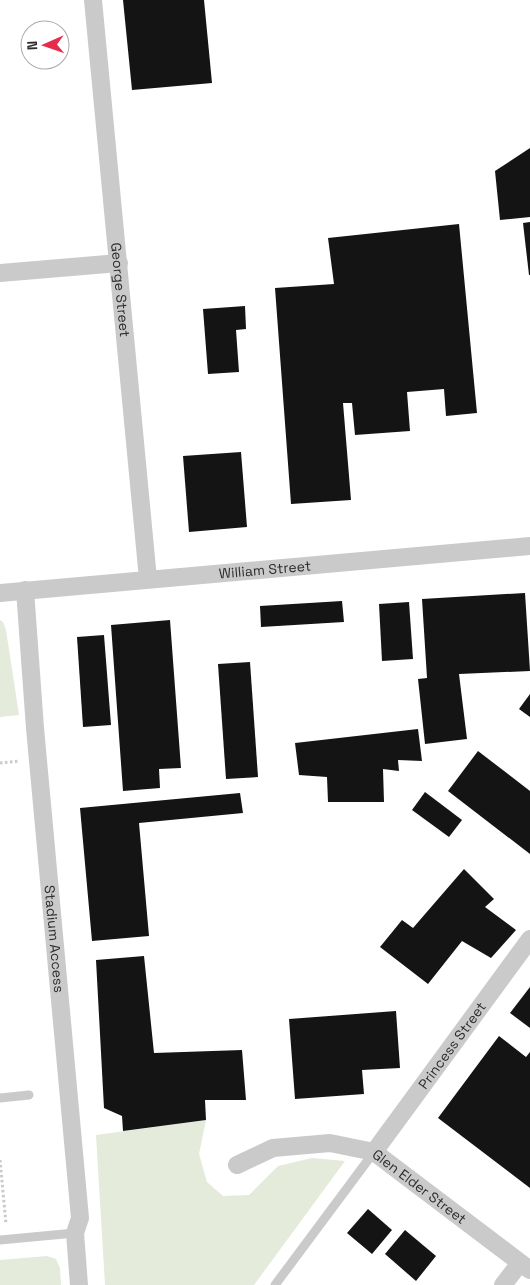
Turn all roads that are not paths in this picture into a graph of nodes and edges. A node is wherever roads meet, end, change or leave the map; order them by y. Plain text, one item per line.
1 (93, 0) edge
2 (119, 263) junction
3 (0, 273) edge
4 (530, 546) edge
5 (148, 579) junction
6 (25, 590) junction
7 (0, 593) edge
8 (530, 939) edge
9 (29, 1095) dead end
10 (0, 1098) edge
11 (374, 1152) junction
12 (237, 1164) dead end
13 (75, 1233) junction
14 (4, 1239) edge
15 (525, 1266) edge
16 (79, 1285) edge
17 (275, 1285) edge
18 (503, 1285) edge

1 - 2 street, George Street
2 - 3 street
2 - 5 street, George Street
4 - 5 street, William Street
5 - 6 street, William Street
6 - 7 street, William Street
6 - 13 street, Stadium Access
8 - 11 street, Princess Street
9 - 10 lane
11 - 12 street, Glen Elder Street
11 - 15 street, Glen Elder Street
11 - 17 lane
13 - 14 lane
13 - 16 street, Stadium Access
15 - 18 street

